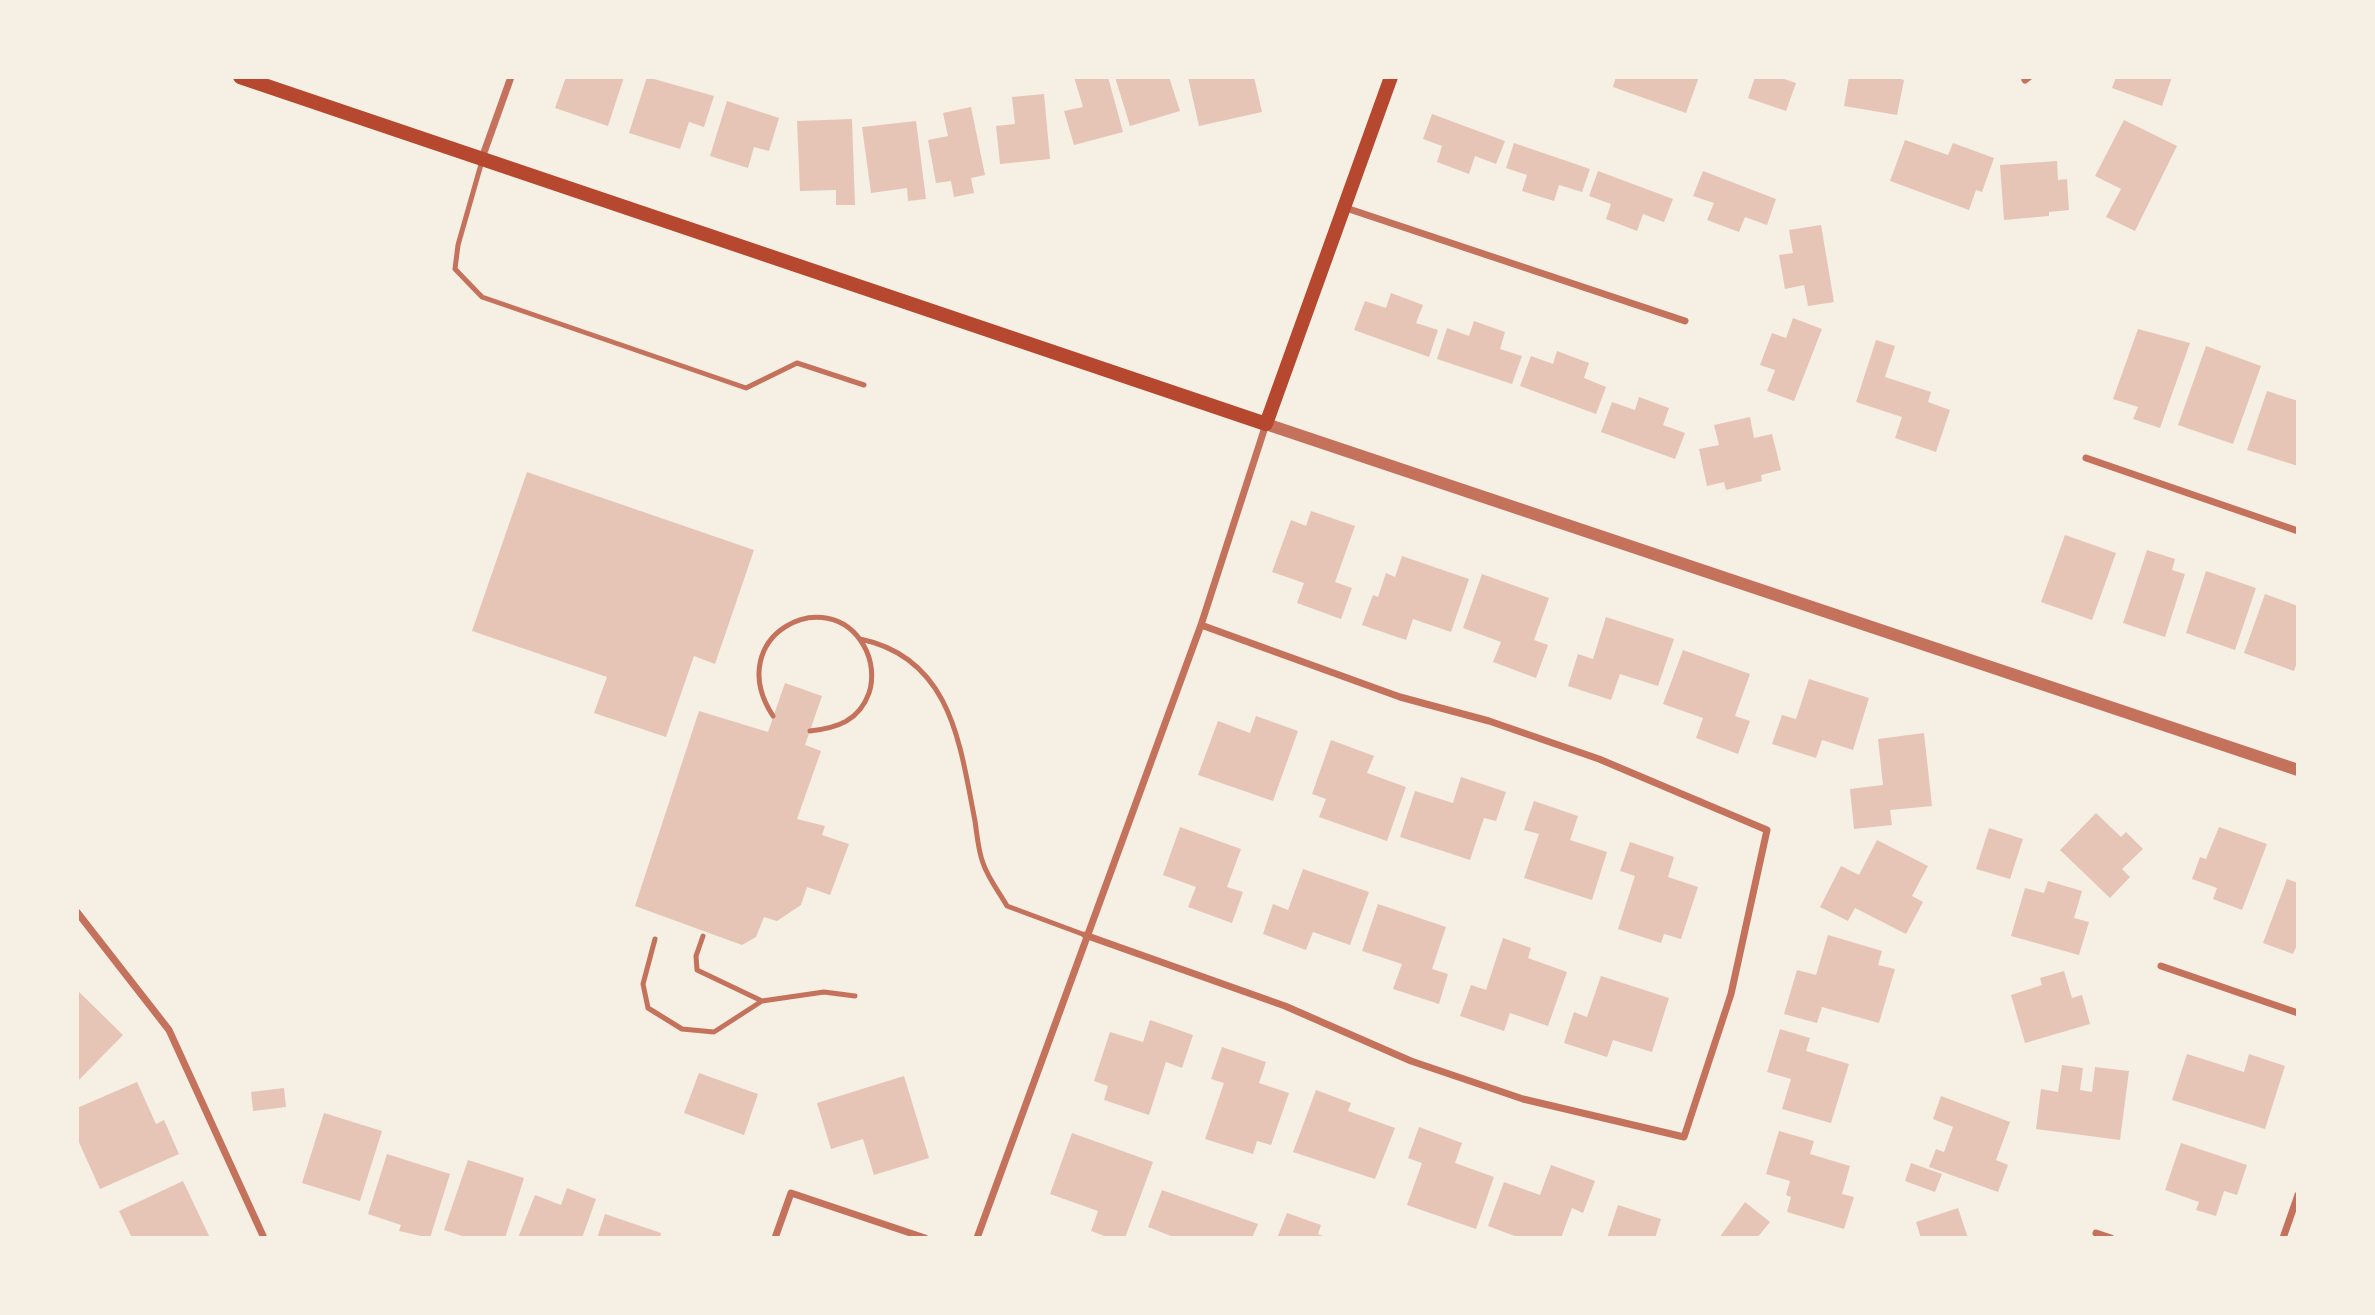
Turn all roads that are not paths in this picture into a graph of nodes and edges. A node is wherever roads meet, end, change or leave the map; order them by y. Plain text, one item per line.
1 (240, 77) edge
2 (511, 77) edge
3 (1391, 77) edge
4 (482, 159) junction
5 (1346, 208) junction
6 (1685, 321) dead end
7 (864, 385) dead end
8 (1266, 424) junction
9 (2086, 458) dead end
10 (2298, 531) edge
11 (1200, 625) junction
12 (860, 639) junction
13 (773, 716) dead end
14 (810, 731) dead end
15 (2298, 770) edge
16 (77, 912) edge
17 (1085, 935) junction
18 (703, 936) dead end
19 (655, 939) dead end
20 (2161, 966) dead end
21 (855, 996) dead end
22 (762, 1001) junction
23 (2298, 1013) edge
24 (2298, 1195) edge
25 (2096, 1233) dead end
26 (264, 1238) edge
27 (775, 1238) edge
28 (925, 1238) edge
29 (977, 1238) edge
30 (2111, 1238) edge
31 (2283, 1238) edge

1 - 4 main road
2 - 4 street
3 - 5 main road
4 - 7 lane
4 - 8 main road
5 - 6 street
5 - 8 main road
8 - 11 street
8 - 15 street
9 - 10 street
11 - 17 street
11 - 17 street
12 - 13 lane
12 - 14 lane
12 - 17 lane
16 - 26 street
17 - 29 street
18 - 22 lane
19 - 22 lane
20 - 23 street
21 - 22 lane
24 - 31 street
25 - 30 street
27 - 28 street

